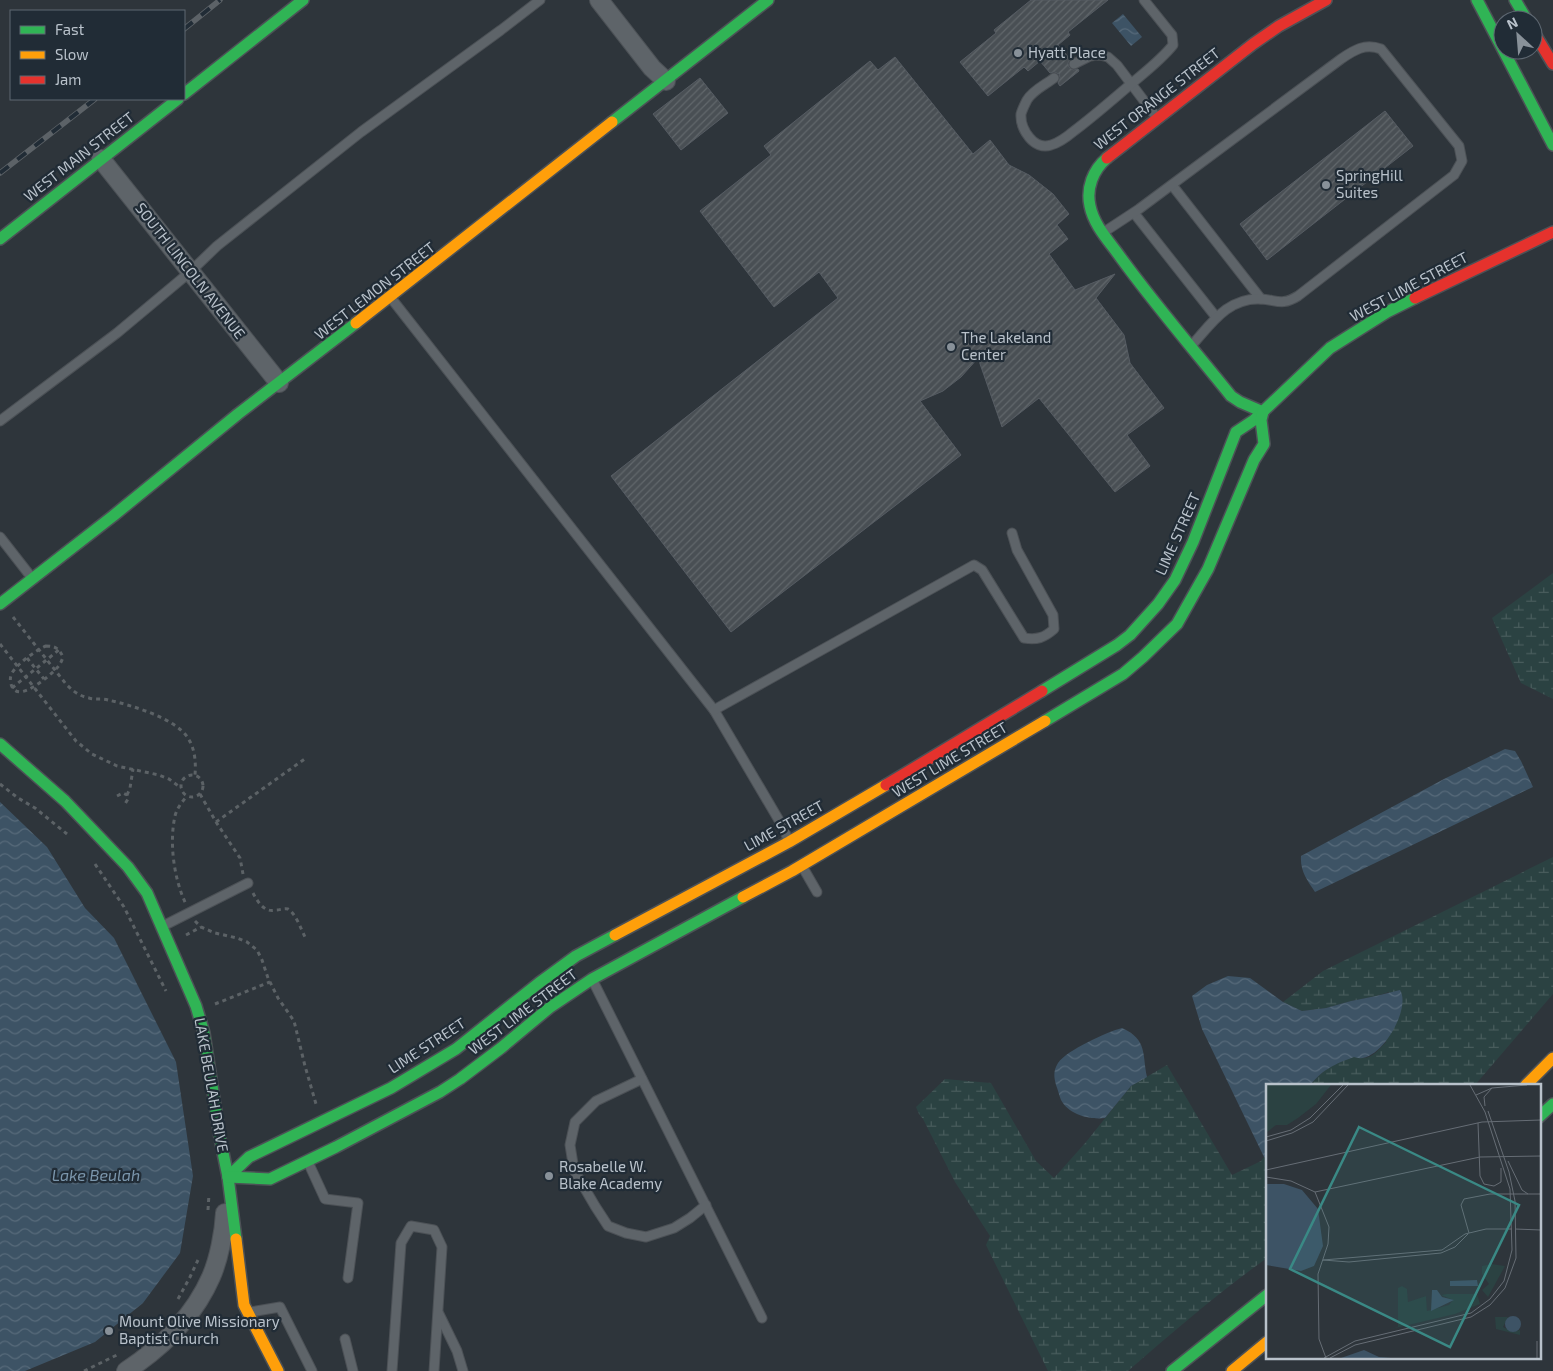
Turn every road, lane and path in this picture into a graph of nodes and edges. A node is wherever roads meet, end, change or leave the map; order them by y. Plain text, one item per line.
1 (303, 0) edge
2 (540, 0) edge
3 (599, 0) edge
4 (768, 0) edge
5 (1144, 0) edge
6 (1326, 0) edge
7 (1477, 0) edge
8 (1543, 47) edge
9 (1074, 64) dead end
10 (1553, 64) edge
11 (1054, 78) dead end
12 (666, 81) junction
13 (1131, 84) junction
14 (185, 93) edge
15 (177, 100) edge
16 (1157, 118) junction
17 (1553, 145) edge
18 (101, 159) junction
19 (1172, 185) junction
20 (1134, 213) junction
21 (1103, 232) junction
22 (1553, 232) edge
23 (0, 239) edge
24 (190, 272) junction
25 (391, 297) junction
26 (1261, 299) junction
27 (1216, 317) junction
28 (1191, 346) junction
29 (279, 383) junction
30 (1262, 412) junction
31 (0, 421) edge
32 (1012, 533) dead end
33 (0, 537) edge
34 (33, 579) junction
35 (0, 604) edge
36 (13, 617) dead end
37 (0, 644) edge
38 (38, 649) junction
39 (60, 649) junction
40 (27, 658) junction
41 (47, 660) junction
42 (18, 666) junction
43 (35, 668) junction
44 (55, 670) junction
45 (25, 677) junction
46 (44, 679) junction
47 (34, 687) junction
48 (12, 688) junction
49 (714, 710) junction
50 (0, 744) edge
51 (306, 758) dead end
52 (133, 769) junction
53 (195, 775) junction
54 (0, 784) edge
55 (181, 788) junction
56 (127, 795) junction
57 (117, 796) dead end
58 (187, 796) junction
59 (125, 804) dead end
60 (216, 822) dead end
61 (70, 837) dead end
62 (796, 854) junction
63 (95, 863) dead end
64 (248, 883) dead end
65 (817, 892) dead end
66 (190, 912) junction
67 (162, 926) junction
68 (201, 927) junction
69 (182, 936) dead end
70 (592, 979) junction
71 (270, 982) junction
72 (168, 996) dead end
73 (210, 1006) dead end
74 (1553, 1058) edge
75 (642, 1079) junction
76 (1527, 1084) edge
77 (1553, 1104) edge
78 (317, 1107) dead end
79 (1540, 1116) edge
80 (307, 1161) junction
81 (228, 1177) junction
82 (209, 1187) dead end
83 (706, 1205) junction
84 (208, 1215) dead end
85 (200, 1255) dead end
86 (348, 1278) dead end
87 (1266, 1296) edge
88 (177, 1299) dead end
89 (248, 1312) junction
90 (438, 1312) junction
91 (762, 1318) dead end
92 (345, 1339) dead end
93 (1266, 1343) edge
94 (122, 1352) dead end
95 (84, 1371) edge
96 (126, 1371) edge
97 (278, 1371) edge
98 (312, 1371) edge
99 (353, 1371) edge
100 (392, 1371) edge
101 (434, 1371) edge
102 (463, 1371) edge
103 (1172, 1371) edge
104 (1232, 1371) edge

1 - 14 street
2 - 24 lane
3 - 12 street
4 - 12 street, WEST LEMON STREET
5 - 13 lane
6 - 16 street, WEST ORANGE STREET
7 - 17 street
8 - 10 street
9 - 13 lane
11 - 13 lane
12 - 25 street, WEST LEMON STREET
13 - 16 lane
15 - 18 street, WEST MAIN STREET
16 - 21 street, WEST ORANGE STREET
18 - 23 street, WEST MAIN STREET
18 - 24 street, SOUTH LINCOLN AVENUE
19 - 20 lane
19 - 26 lane
19 - 26 lane
20 - 21 lane
20 - 27 lane
21 - 28 street, WEST ORANGE STREET
22 - 30 street, WEST LIME STREET
24 - 29 street, SOUTH LINCOLN AVENUE
24 - 31 lane
25 - 29 street, WEST LEMON STREET
25 - 49 lane
26 - 27 lane
27 - 28 lane
28 - 30 street, WEST ORANGE STREET
29 - 34 street, WEST LEMON STREET
30 - 62 street, LIME STREET
30 - 62 street, WEST LIME STREET
32 - 49 lane
33 - 34 lane
34 - 35 street, WEST LEMON STREET
36 - 38 path
37 - 42 path
38 - 39 path
38 - 40 path
38 - 41 path
39 - 41 path
39 - 44 path
40 - 42 path
40 - 43 path
41 - 43 path
41 - 44 path
42 - 45 path
42 - 48 path
43 - 45 path
43 - 46 path
44 - 46 path
44 - 53 path
45 - 47 path
45 - 48 path
46 - 47 path
47 - 48 path
47 - 52 path
49 - 62 lane
50 - 67 street, LAKE BEULAH DRIVE
51 - 60 path
52 - 55 path
52 - 56 path
53 - 55 path
53 - 58 path
54 - 61 path
55 - 58 path
56 - 57 path
56 - 59 path
58 - 66 path
62 - 65 lane
62 - 70 street, WEST LIME STREET
62 - 81 street, LIME STREET
63 - 72 path
64 - 66 lane
66 - 67 lane
66 - 68 path
67 - 81 street, LAKE BEULAH DRIVE
68 - 69 path
68 - 71 path
70 - 75 lane
70 - 80 street, WEST LIME STREET
71 - 73 path
71 - 78 path
74 - 76 street
75 - 83 lane
75 - 83 lane
77 - 79 street
80 - 81 street, WEST LIME STREET
80 - 86 lane
81 - 89 street
81 - 96 street, LAKE BEULAH DRIVE
82 - 84 path
83 - 91 lane
85 - 88 path
87 - 103 street
89 - 97 street
89 - 98 lane
90 - 100 lane
90 - 101 lane
90 - 102 lane
92 - 99 lane
93 - 104 street
94 - 95 path

